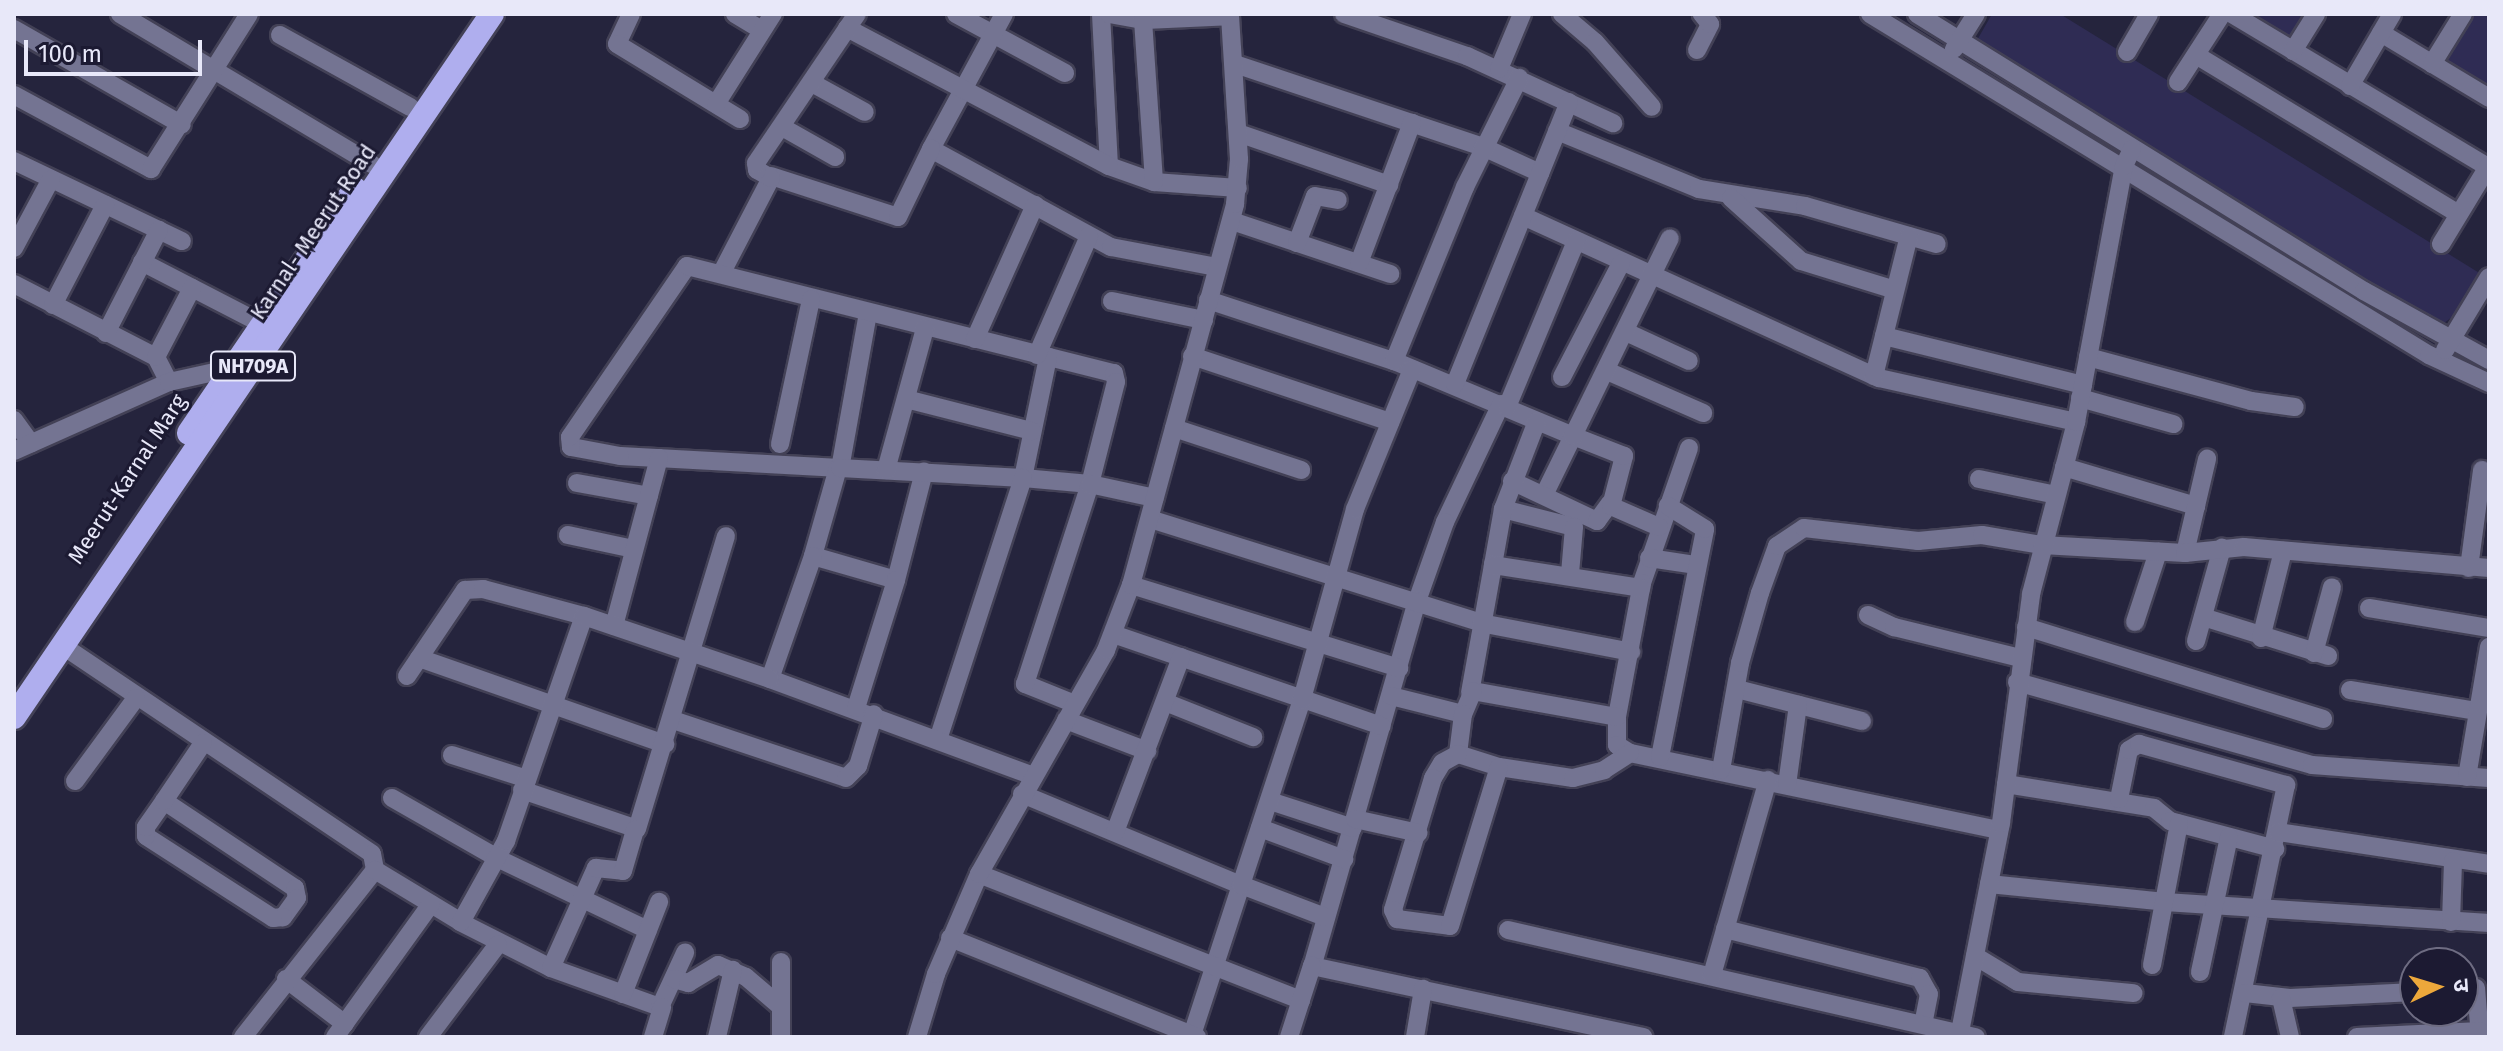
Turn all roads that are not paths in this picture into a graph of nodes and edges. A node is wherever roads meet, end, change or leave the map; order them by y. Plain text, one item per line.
1 (120, 14) edge
2 (249, 14) edge
3 (472, 14) edge
4 (492, 14) edge
5 (631, 14) edge
6 (735, 14) edge
7 (773, 14) edge
8 (956, 14) edge
9 (1004, 14) edge
10 (1101, 14) edge
11 (1109, 14) edge
12 (1344, 14) edge
13 (1522, 14) edge
14 (1562, 14) edge
15 (1702, 14) edge
16 (1870, 14) edge
17 (1917, 14) edge
18 (1976, 14) edge
19 (2149, 14) edge
20 (2222, 14) edge
21 (2232, 14) edge
22 (2316, 14) edge
23 (2392, 14) edge
24 (2463, 14) edge
25 (1230, 15) edge
26 (1143, 20) junction
27 (149, 21) edge
28 (852, 21) edge
29 (1391, 21) edge
30 (14, 29) edge
31 (762, 30) junction
32 (2381, 33) junction
33 (993, 34) junction
34 (280, 35) dead end
35 (1960, 40) junction
36 (1697, 50) dead end
37 (2293, 51) junction
38 (2127, 52) dead end
39 (2196, 55) junction
40 (1947, 62) junction
41 (1235, 64) junction
42 (2432, 64) junction
43 (1499, 69) junction
44 (215, 70) junction
45 (1065, 73) dead end
46 (1519, 78) junction
47 (2178, 82) dead end
48 (812, 83) junction
49 (2350, 86) junction
50 (964, 91) junction
51 (14, 95) edge
52 (2489, 98) edge
53 (1569, 102) junction
54 (716, 104) junction
55 (410, 107) junction
56 (1652, 107) dead end
57 (865, 112) dead end
58 (740, 119) dead end
59 (1412, 123) junction
60 (1613, 123) dead end
61 (182, 125) junction
62 (782, 127) junction
63 (1557, 131) junction
64 (1238, 133) junction
65 (1483, 147) junction
66 (931, 149) junction
67 (2132, 149) junction
68 (835, 157) dead end
69 (14, 161) edge
70 (372, 164) junction
71 (1109, 166) junction
72 (2124, 166) junction
73 (2489, 167) edge
74 (1540, 173) junction
75 (771, 176) junction
76 (51, 179) junction
77 (1154, 182) junction
78 (1389, 185) junction
79 (1238, 188) junction
80 (1731, 198) junction
81 (1338, 200) dead end
82 (105, 205) junction
83 (1035, 205) junction
84 (2459, 214) junction
85 (1523, 216) junction
86 (1232, 221) junction
87 (19, 226) edge
88 (159, 230) junction
89 (1089, 236) junction
90 (1909, 236) junction
91 (1670, 238) dead end
92 (182, 241) dead end
93 (1576, 241) junction
94 (1297, 243) junction
95 (1937, 244) dead end
96 (2441, 244) dead end
97 (14, 248) edge
98 (142, 262) junction
99 (1359, 263) junction
100 (1621, 263) junction
101 (1217, 267) junction
102 (721, 274) junction
103 (1390, 274) dead end
104 (2489, 277) edge
105 (1652, 279) junction
106 (14, 284) edge
107 (192, 288) junction
108 (1895, 290) junction
109 (811, 299) junction
110 (1208, 300) junction
111 (1112, 301) dead end
112 (53, 305) junction
113 (868, 313) junction
114 (1204, 320) junction
115 (260, 323) junction
116 (925, 328) junction
117 (1626, 332) junction
118 (106, 333) junction
119 (1884, 336) junction
120 (975, 339) junction
121 (2450, 342) junction
122 (1043, 356) junction
123 (1192, 356) junction
124 (156, 357) junction
125 (2088, 357) junction
126 (2438, 360) junction
127 (2489, 360) edge
128 (1394, 361) junction
129 (1689, 361) dead end
130 (1412, 369) junction
131 (1607, 371) junction
132 (1874, 376) junction
133 (1562, 377) dead end
134 (234, 378) junction
135 (169, 382) junction
136 (2489, 383) edge
137 (1455, 384) junction
138 (2082, 392) junction
139 (906, 399) junction
140 (1504, 406) junction
141 (2295, 407) dead end
142 (1703, 413) dead end
143 (14, 420) edge
144 (1537, 421) junction
145 (1390, 422) junction
146 (2076, 422) junction
147 (2173, 424) dead end
148 (1174, 428) junction
149 (1032, 431) junction
150 (1573, 436) junction
151 (780, 444) dead end
152 (22, 447) edge
153 (1689, 448) dead end
154 (659, 458) junction
155 (2207, 459) dead end
156 (2064, 467) junction
157 (839, 468) junction
158 (886, 470) junction
159 (1301, 470) dead end
160 (2482, 470) dead end
161 (924, 472) junction
162 (1023, 478) junction
163 (1979, 479) dead end
164 (1512, 481) junction
165 (577, 483) dead end
166 (1090, 484) junction
167 (1545, 493) junction
168 (2056, 495) junction
169 (649, 496) junction
170 (1155, 498) junction
171 (1610, 503) junction
172 (1668, 506) junction
173 (2196, 506) junction
174 (1503, 509) junction
175 (1150, 519) junction
176 (1659, 527) junction
177 (568, 535) dead end
178 (726, 536) dead end
179 (2042, 545) junction
180 (2222, 548) junction
181 (634, 549) junction
182 (2283, 551) junction
183 (2158, 552) junction
184 (2185, 553) junction
185 (813, 556) junction
186 (1649, 558) junction
187 (1493, 565) junction
188 (1696, 565) junction
189 (2469, 568) junction
190 (2489, 568) edge
191 (1570, 574) junction
192 (1335, 576) junction
193 (896, 580) junction
194 (1131, 585) junction
195 (2332, 587) dead end
196 (1641, 588) junction
197 (1417, 601) junction
198 (2369, 608) dead end
199 (1868, 615) dead end
200 (584, 616) junction
201 (2203, 617) junction
202 (2135, 622) dead end
203 (1481, 623) junction
204 (614, 626) junction
205 (2026, 627) junction
206 (2489, 628) edge
207 (1113, 634) junction
208 (2261, 638) junction
209 (2196, 641) dead end
210 (1316, 643) junction
211 (63, 646) junction
212 (2489, 647) edge
213 (691, 652) junction
214 (1631, 652) junction
215 (1181, 657) junction
216 (419, 658) junction
217 (2020, 658) junction
218 (1399, 668) junction
219 (407, 676) dead end
220 (770, 679) junction
221 (2017, 682) junction
222 (1737, 689) junction
223 (2350, 690) dead end
224 (1470, 693) junction
225 (14, 694) edge
226 (1391, 696) junction
227 (136, 698) junction
228 (1302, 699) junction
229 (1165, 702) junction
230 (552, 705) junction
231 (1798, 705) junction
232 (865, 711) junction
233 (2477, 711) junction
234 (1070, 712) junction
235 (1463, 714) junction
236 (14, 717) edge
237 (1617, 717) junction
238 (2323, 719) dead end
239 (673, 720) junction
240 (1862, 721) dead end
241 (1382, 726) junction
242 (939, 737) junction
243 (1253, 737) dead end
244 (203, 743) junction
245 (665, 744) junction
246 (1147, 751) junction
247 (1630, 753) junction
248 (1458, 754) junction
249 (452, 755) dead end
250 (1660, 757) junction
251 (1499, 767) junction
252 (1721, 770) junction
253 (1033, 776) junction
254 (2467, 777) junction
255 (2489, 778) edge
256 (1768, 780) junction
257 (75, 781) dead end
258 (525, 784) junction
259 (2006, 784) junction
260 (1787, 785) junction
261 (1022, 794) junction
262 (392, 798) dead end
263 (2119, 799) junction
264 (164, 801) junction
265 (1270, 801) junction
266 (1354, 823) junction
267 (2179, 824) junction
268 (1260, 828) junction
269 (635, 830) junction
270 (1999, 830) junction
271 (1115, 832) junction
272 (1418, 833) junction
273 (2229, 837) junction
274 (2277, 841) junction
275 (499, 859) junction
276 (1344, 859) junction
277 (2453, 861) junction
278 (2489, 864) edge
279 (375, 870) junction
280 (979, 874) junction
281 (1989, 884) junction
282 (1241, 885) junction
283 (583, 900) junction
284 (659, 902) dead end
285 (2165, 902) junction
286 (431, 904) junction
287 (2215, 905) junction
288 (2263, 909) junction
289 (1325, 917) junction
290 (460, 922) junction
291 (2451, 922) junction
292 (2489, 923) edge
293 (1725, 929) junction
294 (648, 930) junction
295 (1508, 930) dead end
296 (950, 938) junction
297 (498, 944) junction
298 (685, 953) dead end
299 (1975, 956) junction
300 (781, 962) dead end
301 (2152, 965) dead end
302 (1312, 966) junction
303 (551, 968) junction
304 (1215, 968) junction
305 (733, 970) junction
306 (2200, 972) dead end
307 (1712, 975) junction
308 (286, 979) junction
309 (674, 979) junction
310 (1423, 989) junction
311 (2133, 993) dead end
312 (2245, 993) junction
313 (2399, 993) edge
314 (623, 994) junction
315 (2281, 998) junction
316 (1301, 1000) junction
317 (662, 1007) junction
318 (781, 1007) junction
319 (1923, 1024) junction
320 (340, 1030) edge
321 (2480, 1034) edge
322 (1195, 1036) edge
323 (1965, 1036) edge
324 (243, 1037) edge
325 (428, 1037) edge
326 (653, 1037) edge
327 (717, 1037) edge
328 (781, 1037) edge
329 (917, 1037) edge
330 (1289, 1037) edge
331 (1415, 1037) edge
332 (1643, 1037) edge
333 (2233, 1037) edge
334 (2290, 1037) edge
335 (2357, 1037) edge

1 - 27 street
2 - 44 street
3 - 55 highway, Meerut-Karnal Marg / NH709A
4 - 134 highway, Karnal- Meerut Road / NH709A
5 - 54 street
6 - 31 street
7 - 31 street
8 - 33 street
9 - 33 street
10 - 71 street
11 - 26 street
12 - 29 street
13 - 43 street
14 - 56 street
15 - 36 street
16 - 40 street
17 - 35 street
18 - 35 street
19 - 38 street
20 - 39 street
21 - 37 street
22 - 37 street
23 - 32 street
24 - 42 street
25 - 26 street
25 - 41 street
26 - 77 street
27 - 44 street
28 - 48 street
28 - 50 street
29 - 43 street
30 - 61 street
31 - 54 street
32 - 42 street
32 - 49 street
33 - 45 street
33 - 50 street
34 - 55 street
35 - 40 street
35 - 67 street
37 - 49 street
39 - 47 street
39 - 84 street
40 - 72 street
41 - 59 street
41 - 64 street
42 - 52 street
43 - 46 street
44 - 61 street
44 - 70 street
46 - 53 street
46 - 65 street
48 - 57 street
48 - 62 street
49 - 73 street
50 - 66 street
50 - 71 street
51 - 61 street
53 - 60 street
53 - 63 street
54 - 58 street
55 - 70 highway, Meerut-Karnal Marg / NH709A
59 - 65 street
59 - 78 street
62 - 68 street
62 - 75 street
63 - 74 street
63 - 80 street
64 - 78 street
64 - 79 street
65 - 74 street
65 - 128 street
66 - 75 street
66 - 83 street
67 - 72 street
67 - 121 street
69 - 76 street
70 - 115 highway, Meerut-Karnal Marg / NH709A
71 - 77 street
72 - 125 street
72 - 126 street
73 - 84 street
74 - 85 street
75 - 102 street
76 - 82 street
76 - 87 street
77 - 79 street
78 - 99 street
79 - 86 street
80 - 90 street
80 - 108 street
81 - 94 street
82 - 88 street
82 - 112 street
83 - 89 street
83 - 120 street
84 - 96 street
85 - 93 street
85 - 137 street
86 - 94 street
86 - 101 street
87 - 97 street
88 - 92 street
88 - 98 street
89 - 101 street
89 - 122 street
90 - 95 street
90 - 108 street
91 - 105 street
93 - 100 street
93 - 140 street
94 - 99 street
98 - 107 street
98 - 118 street
99 - 103 street
100 - 105 street
100 - 133 street
101 - 110 street
102 - 109 street
102 - 154 street
104 - 121 street
105 - 117 street
105 - 132 street
106 - 112 street
107 - 115 street
107 - 124 street
108 - 119 street
109 - 113 street
109 - 151 street
110 - 114 street
110 - 128 street
111 - 114 street
112 - 118 street
113 - 116 street
113 - 157 street
114 - 123 street
115 - 134 highway, Meerut-Karnal Marg / NH709A
116 - 120 street
116 - 139 street
117 - 129 street
117 - 131 street
118 - 124 street
119 - 132 street
119 - 138 street
120 - 122 street
121 - 126 street
121 - 127 street
122 - 149 street
122 - 166 street
123 - 145 street
123 - 148 street
124 - 135 street
125 - 138 street
125 - 141 street
126 - 136 street
128 - 130 street
130 - 137 street
130 - 145 street
131 - 142 street
131 - 150 street
132 - 146 street
134 - 135 street
134 - 211 highway, Karnal- Meerut Road / NH709A
134 - 225 highway, Meerut-Karnal Marg / NH709A
135 - 152 street
137 - 140 street
138 - 146 street
138 - 147 street
139 - 149 street
139 - 158 street
140 - 144 street
140 - 197 street
143 - 152 street
144 - 150 street
144 - 164 street
145 - 192 street
146 - 156 street
148 - 159 street
148 - 170 street
149 - 162 street
150 - 167 street
150 - 171 street
153 - 172 street
154 - 157 street
154 - 169 street
155 - 173 street
156 - 168 street
156 - 173 street
157 - 158 street
157 - 185 street
158 - 161 street
160 - 189 street
161 - 162 street
161 - 193 street
162 - 166 street
162 - 242 street
163 - 168 street
164 - 167 street
164 - 174 street
165 - 169 street
166 - 170 street
166 - 234 street
167 - 171 street
168 - 179 street
169 - 181 street
170 - 175 street
171 - 176 street
172 - 176 street
172 - 188 street
173 - 184 street
174 - 187 street
174 - 191 street
175 - 192 street
175 - 194 street
176 - 186 street
177 - 181 street
178 - 213 street
179 - 183 street
179 - 205 street
179 - 222 street
180 - 182 street
180 - 184 street
180 - 201 street
181 - 204 street
182 - 189 street
182 - 208 street
183 - 184 street
183 - 202 street
185 - 193 street
185 - 220 street
186 - 188 street
186 - 196 street
187 - 191 street
187 - 203 street
188 - 250 street
189 - 190 street
191 - 196 street
192 - 197 street
192 - 210 street
193 - 232 street
194 - 207 street
194 - 210 street
195 - 208 street
196 - 214 street
197 - 203 street
197 - 218 street
198 - 206 street
199 - 217 street
200 - 204 street
200 - 216 street
200 - 230 street
201 - 208 street
201 - 209 street
203 - 214 street
203 - 224 street
204 - 213 street
205 - 217 street
205 - 238 street
207 - 215 street
207 - 234 street
210 - 218 street
210 - 228 street
211 - 227 street
211 - 236 highway, Karnal- Meerut Road / NH709A
212 - 233 street
213 - 220 street
213 - 239 street
214 - 237 street
215 - 228 street
215 - 229 street
216 - 219 street
216 - 230 street
217 - 221 street
218 - 226 street
220 - 232 street
221 - 254 street
221 - 259 street
222 - 231 street
222 - 252 street
223 - 233 street
224 - 235 street
224 - 237 street
226 - 235 street
226 - 241 street
227 - 244 street
227 - 257 street
228 - 241 street
228 - 265 street
229 - 243 street
229 - 246 street
230 - 245 street
230 - 258 street
231 - 240 street
231 - 260 street
232 - 239 street
232 - 242 street
233 - 254 street
234 - 246 street
234 - 253 street
235 - 248 street
237 - 247 street
239 - 245 street
241 - 266 street
242 - 253 street
244 - 264 street
244 - 279 street
245 - 269 street
246 - 271 street
247 - 250 street
247 - 251 street
248 - 251 street
248 - 272 street
249 - 258 street
250 - 252 street
251 - 272 street
252 - 256 street
253 - 261 street
254 - 255 street
256 - 260 street
256 - 293 street
258 - 269 street
258 - 275 street
259 - 263 street
259 - 270 street
260 - 270 street
261 - 271 street
261 - 280 street
262 - 275 street
263 - 267 street
263 - 274 street
264 - 264 street
265 - 266 street
265 - 268 street
266 - 272 street
266 - 276 street
267 - 273 street
267 - 285 street
268 - 276 street
268 - 282 street
269 - 283 street
270 - 281 street
271 - 282 street
273 - 274 street
273 - 287 street
274 - 277 street
274 - 288 street
275 - 283 street
275 - 290 street
276 - 289 street
277 - 278 street
277 - 291 street
279 - 286 street
279 - 308 street
280 - 296 street
280 - 304 street
281 - 285 street
281 - 299 street
282 - 289 street
282 - 304 street
283 - 294 street
283 - 303 street
284 - 294 street
285 - 287 street
285 - 301 street
286 - 290 street
286 - 320 street
287 - 288 street
287 - 306 street
288 - 291 street
288 - 312 street
289 - 302 street
290 - 297 street
291 - 292 street
293 - 307 street
293 - 319 street
294 - 314 street
295 - 307 street
296 - 322 street
296 - 329 street
297 - 303 street
297 - 325 street
298 - 309 street
299 - 311 street
299 - 323 street
300 - 318 street
302 - 310 street
302 - 316 street
303 - 314 street
304 - 316 street
304 - 322 street
305 - 309 street
305 - 318 street
305 - 327 street
307 - 319 street
308 - 320 street
308 - 324 street
309 - 317 street
310 - 331 street
310 - 332 street
312 - 315 street
312 - 333 street
313 - 315 street
314 - 317 street
315 - 334 street
316 - 330 street
317 - 326 street
318 - 328 street
319 - 323 street
321 - 335 street

